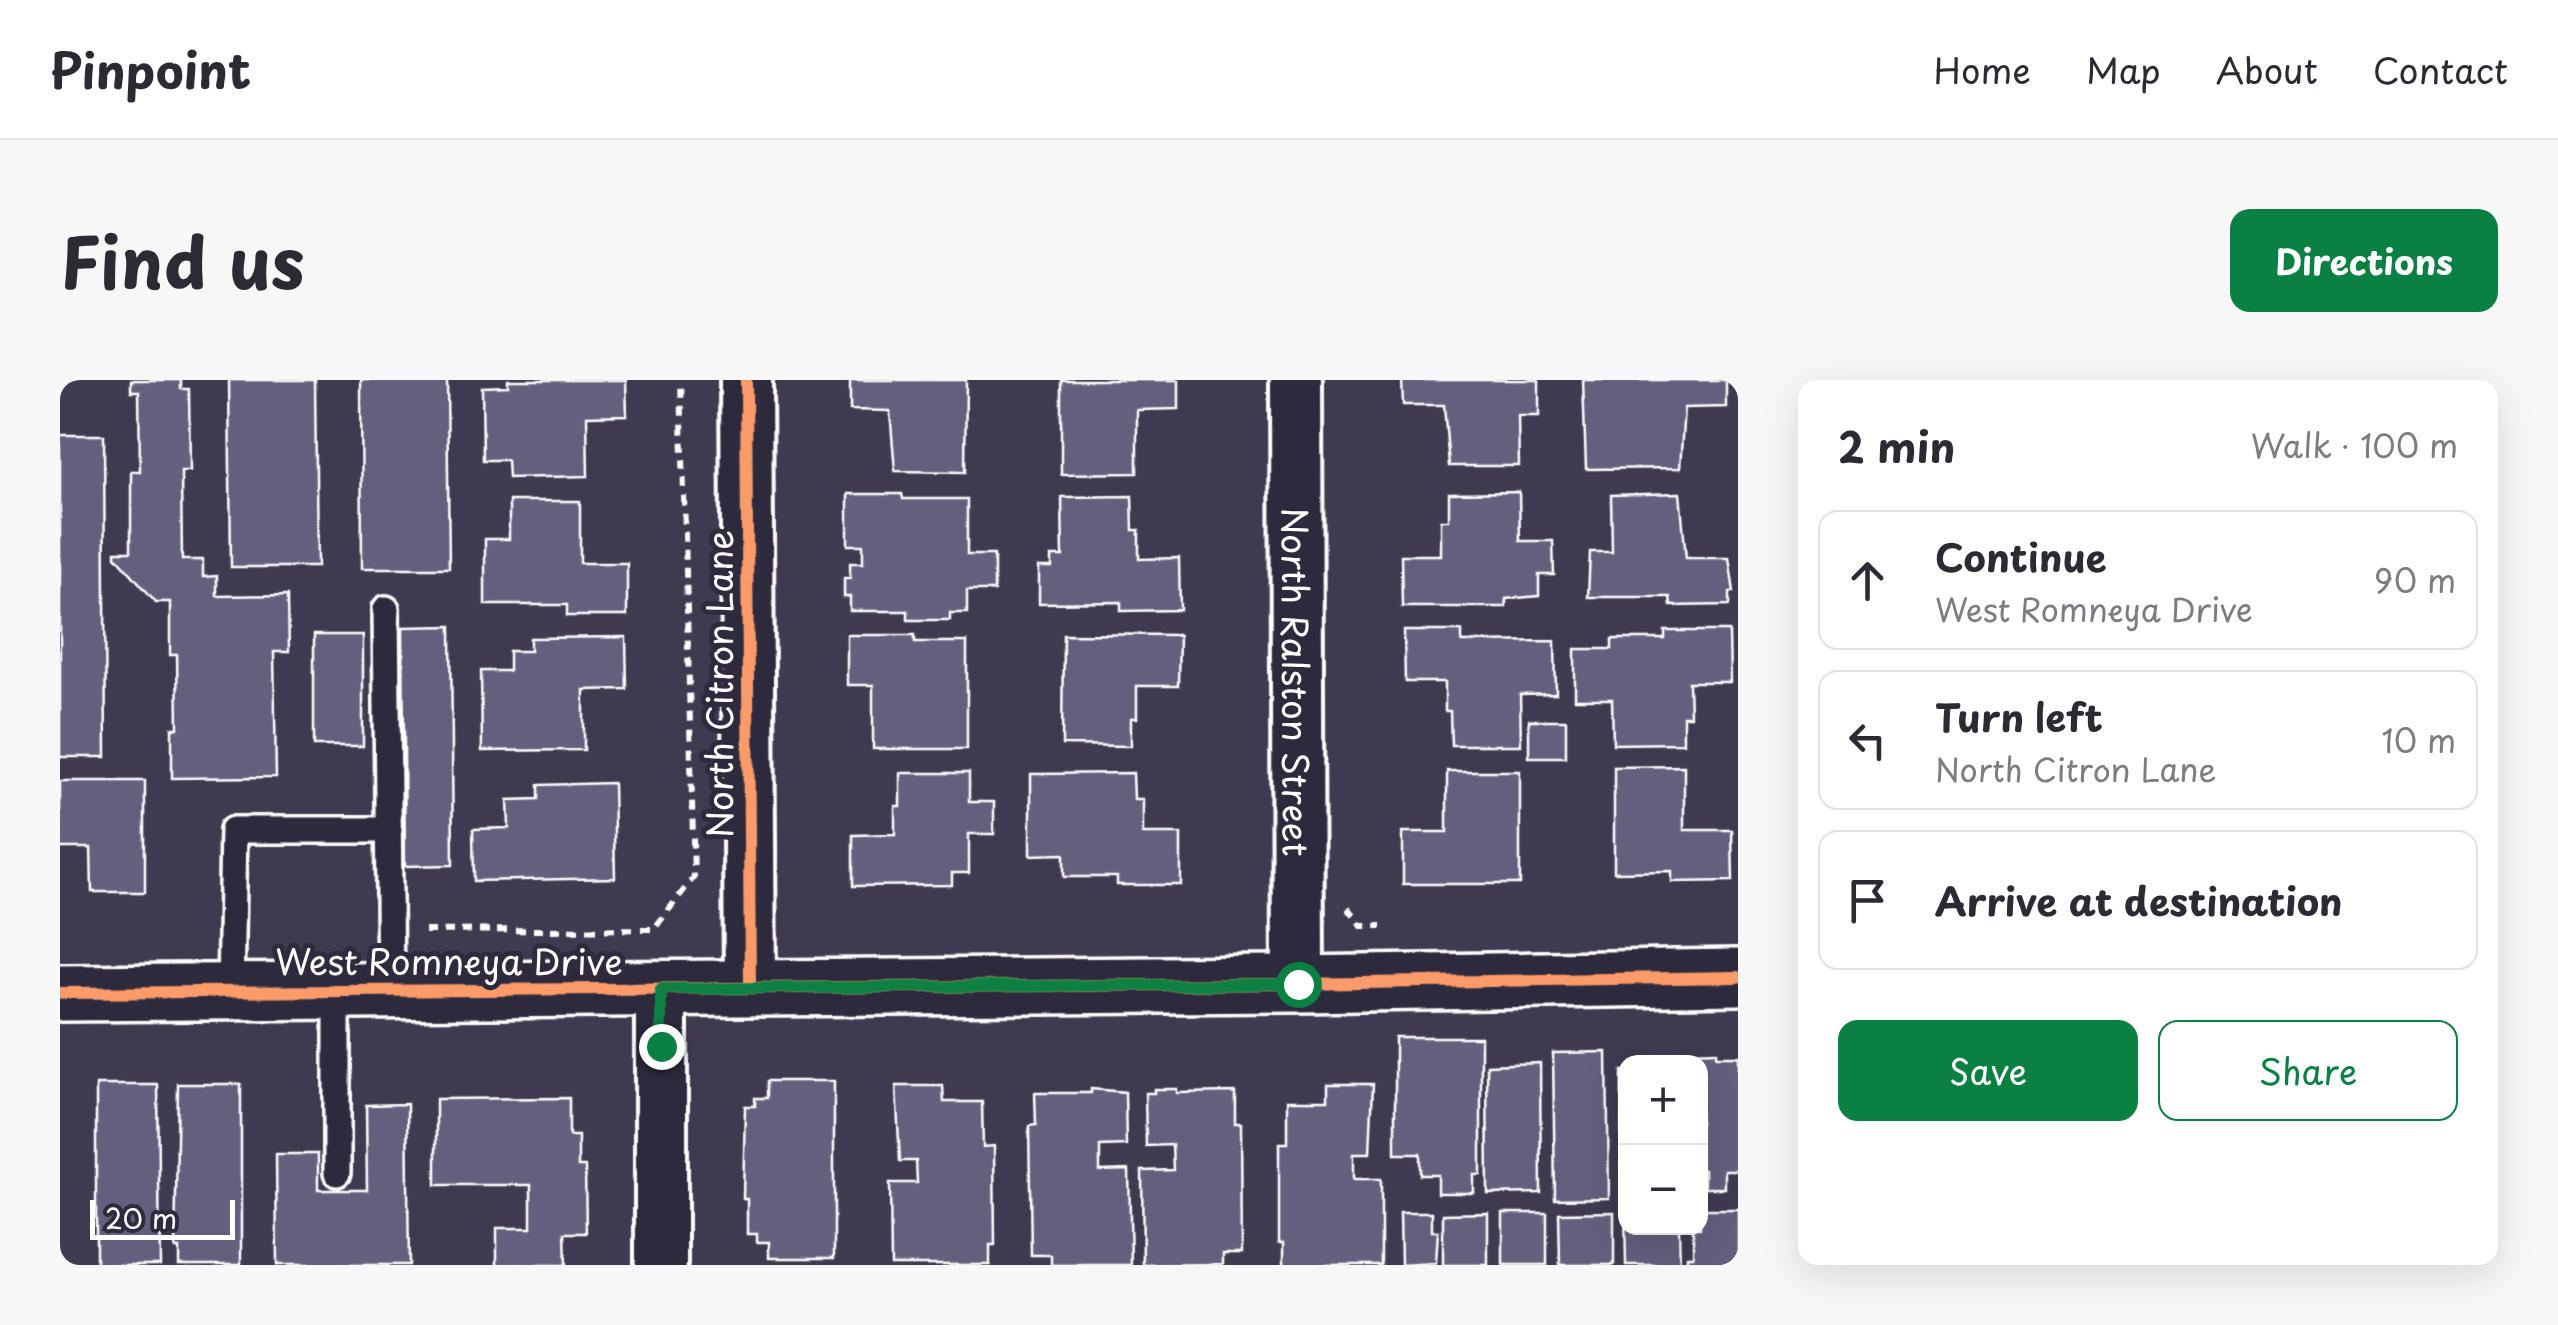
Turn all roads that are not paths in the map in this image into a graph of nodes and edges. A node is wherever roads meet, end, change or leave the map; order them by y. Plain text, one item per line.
1 (746, 380) edge
2 (1296, 380) edge
3 (386, 609) dead end
4 (388, 830) junction
5 (1738, 977) edge
6 (1298, 984) junction
7 (750, 988) junction
8 (661, 989) junction
9 (336, 990) junction
10 (390, 991) junction
11 (230, 992) junction
12 (60, 993) edge
13 (337, 1173) dead end
14 (661, 1265) edge

1 - 7 street, North Citron Lane
2 - 6 street, North Ralston Street
3 - 4 lane
4 - 10 lane
4 - 11 lane
5 - 6 street, West Romneya Drive
6 - 7 street, West Romneya Drive
7 - 8 street, West Romneya Drive
8 - 10 street, West Romneya Drive
8 - 14 street
9 - 10 street, West Romneya Drive
9 - 11 street, West Romneya Drive
9 - 13 lane
11 - 12 street, West Romneya Drive

